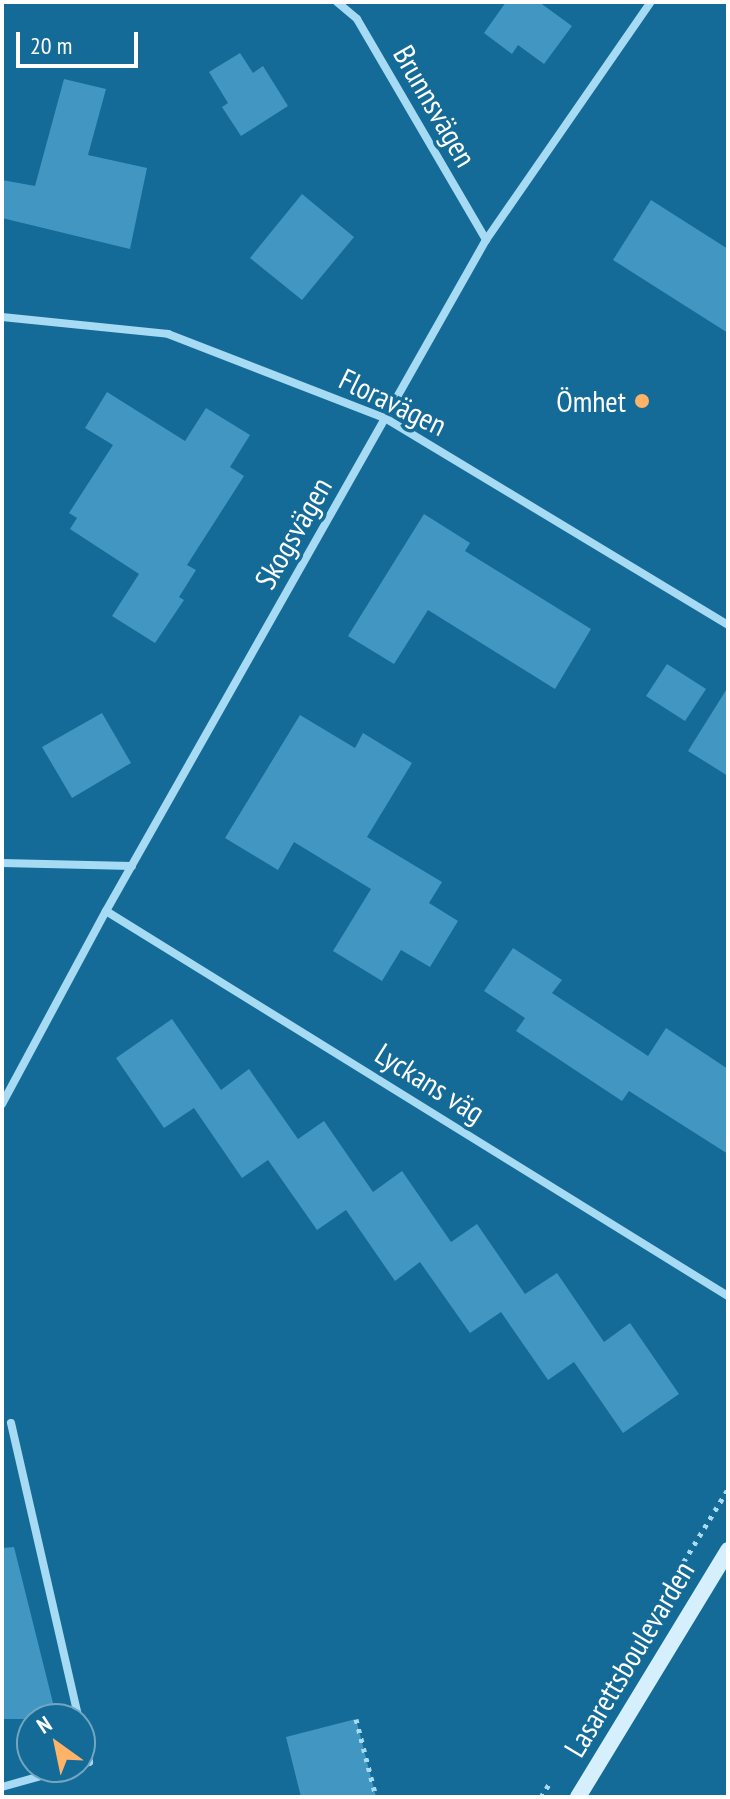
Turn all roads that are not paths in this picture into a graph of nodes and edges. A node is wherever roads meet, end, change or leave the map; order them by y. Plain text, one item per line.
1 (337, 2) edge
2 (651, 2) edge
3 (486, 240) junction
4 (2, 317) edge
5 (385, 418) junction
6 (728, 625) edge
7 (2, 863) edge
8 (132, 866) junction
9 (106, 911) junction
10 (2, 1104) edge
11 (728, 1296) edge
12 (11, 1423) dead end
13 (728, 1550) edge
14 (76, 1703) edge
15 (578, 1797) edge

1 - 3 street, Brunnsvägen
2 - 3 street, Skogsvägen
3 - 5 street, Skogsvägen
4 - 5 street, Floravägen
5 - 6 street, Floravägen
5 - 8 street, Skogsvägen
7 - 8 street
8 - 9 street, Skogsvägen
9 - 10 street, Skogsvägen
9 - 11 street, Lyckans väg
12 - 14 street
13 - 15 street, Lasarettsboulevarden

